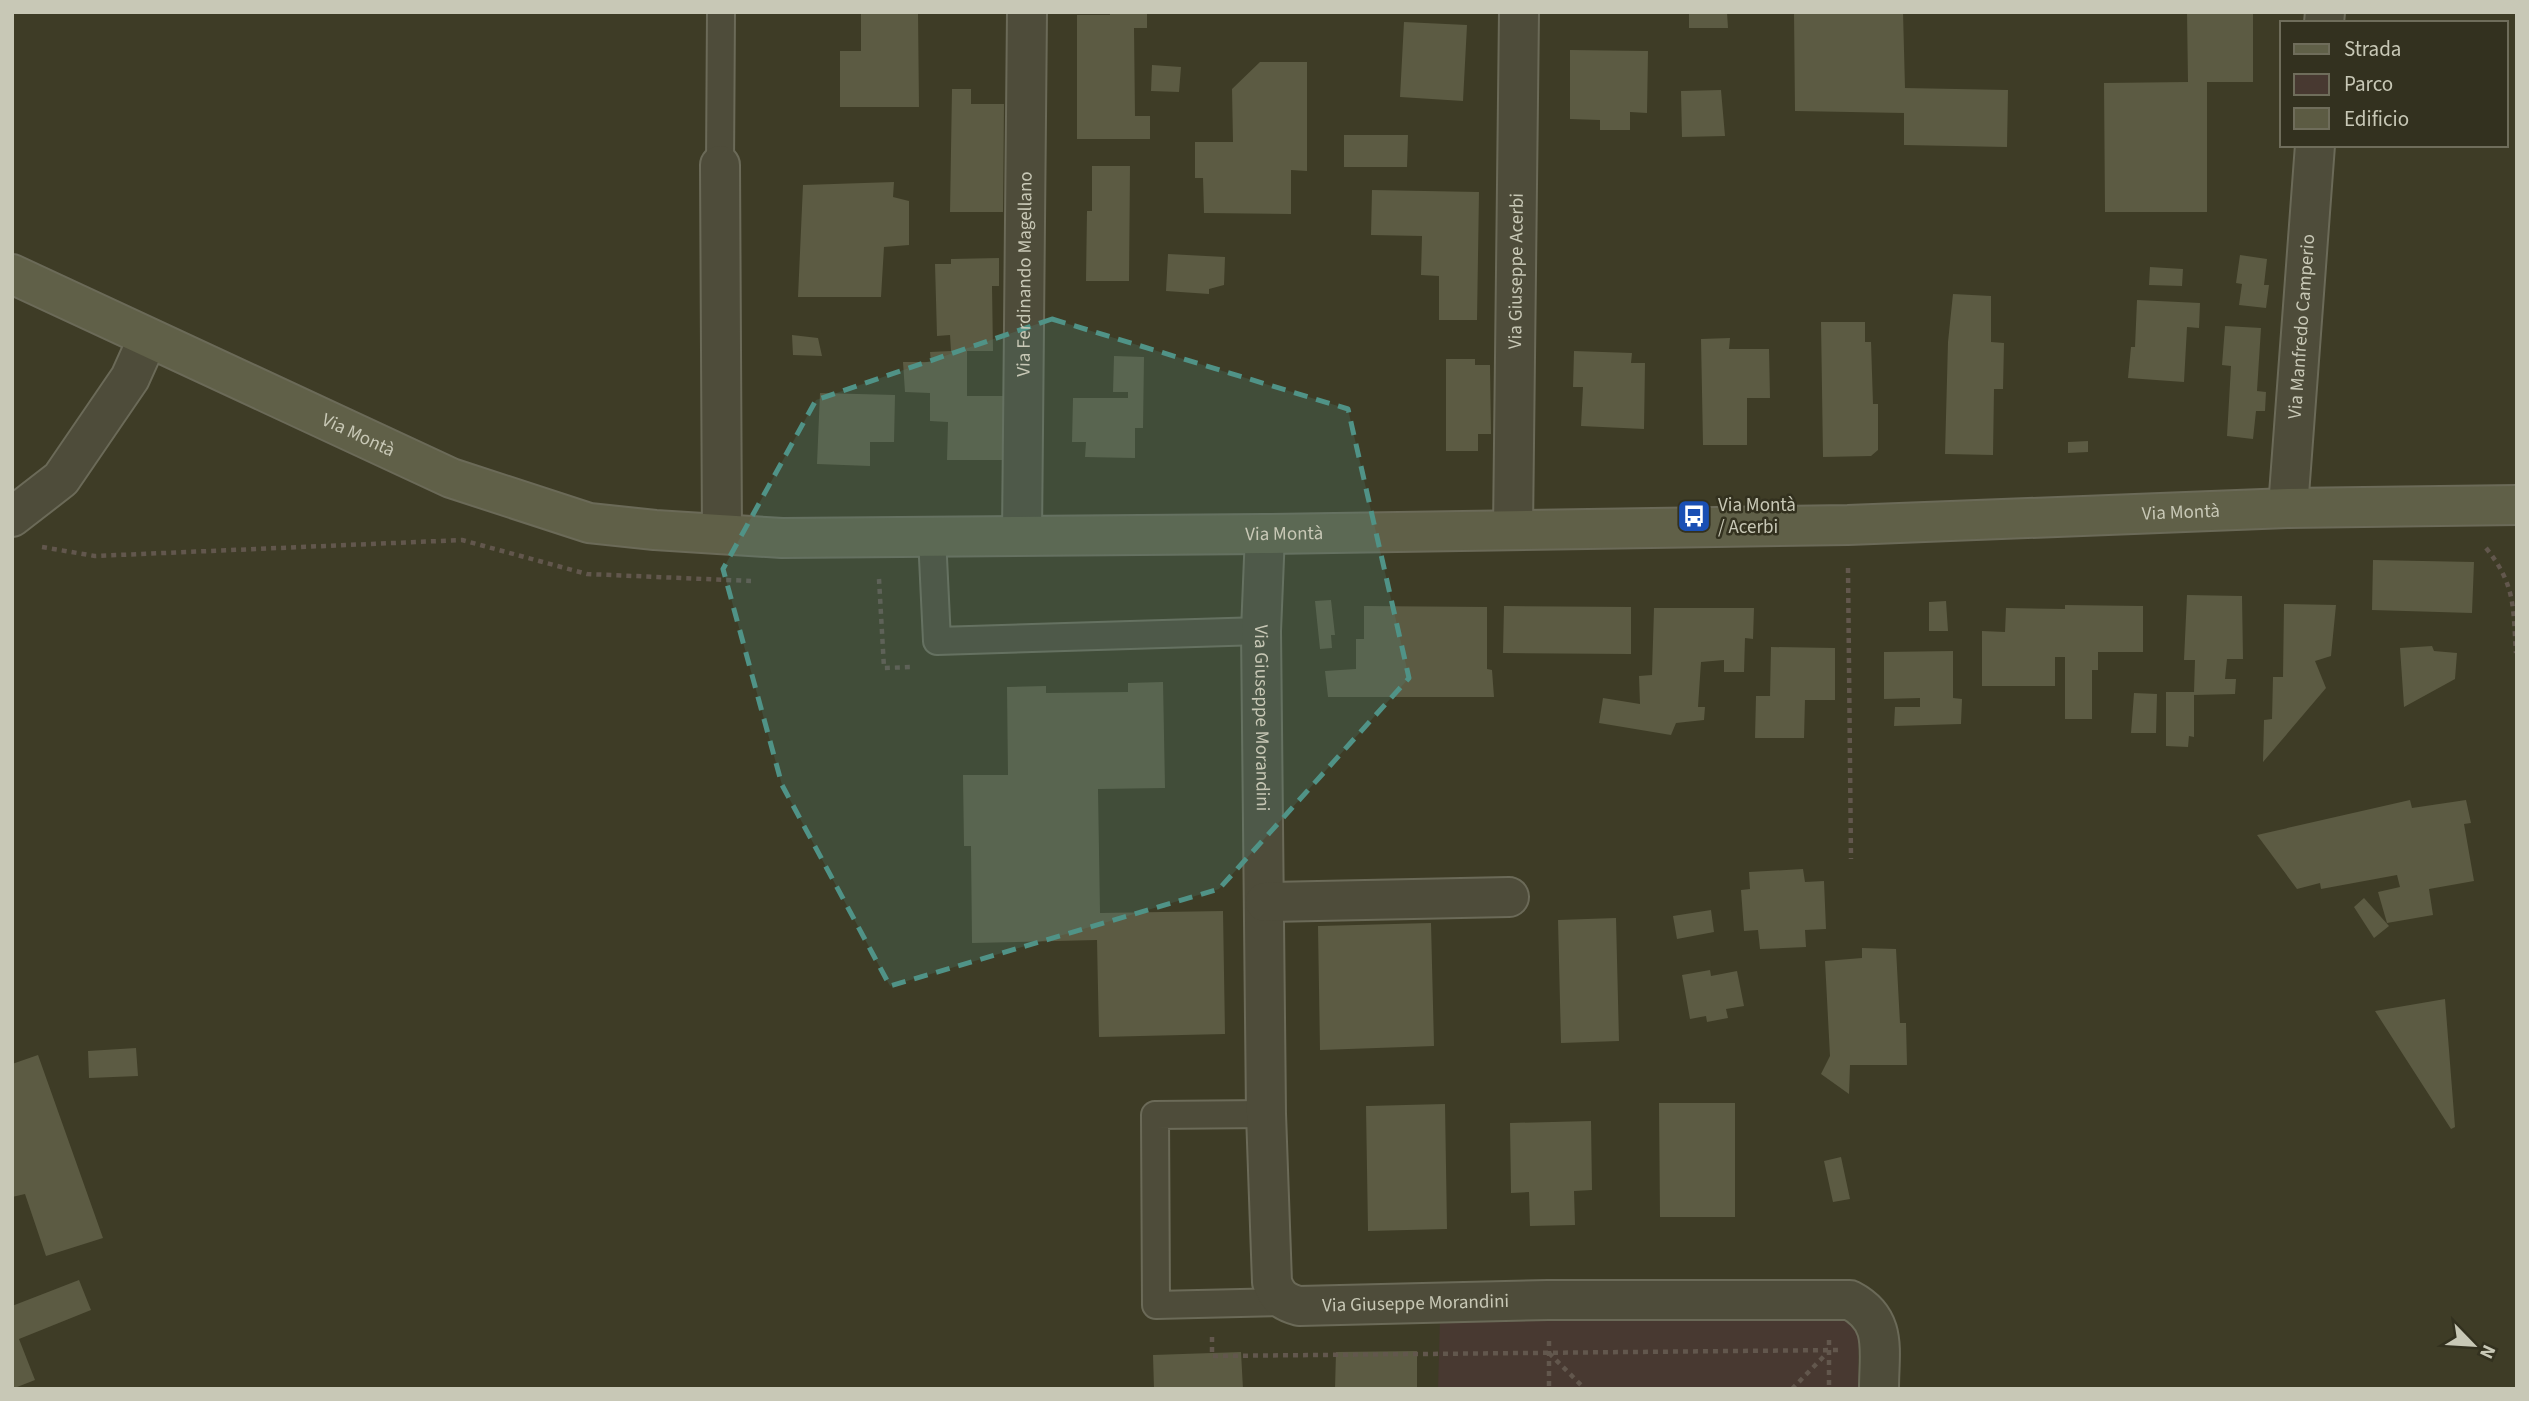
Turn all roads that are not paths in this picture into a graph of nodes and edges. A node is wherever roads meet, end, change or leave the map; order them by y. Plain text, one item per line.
1 (721, 12) edge
2 (1027, 12) edge
3 (1519, 12) edge
4 (2315, 147) edge
5 (720, 165) joint
6 (12, 274) edge
7 (148, 338) junction
8 (2517, 505) edge
9 (2288, 508) junction
10 (22, 529) edge
11 (1513, 530) junction
12 (722, 534) junction
13 (1265, 534) junction
14 (1022, 536) junction
15 (932, 537) junction
16 (1261, 631) junction
17 (1509, 897) dead end
18 (1265, 902) junction
19 (1266, 1114) junction
20 (1285, 1303) junction
21 (1879, 1389) edge

1 - 5 lane
2 - 14 street, Via Ferdinando Magellano
3 - 11 street, Via Giuseppe Acerbi
4 - 9 street, Via Manfredo Camperio
5 - 12 street
6 - 7 main road, Via Montà
7 - 10 street
7 - 12 main road, Via Montà
8 - 9 main road, Via Montà
9 - 11 main road, Via Montà
11 - 13 main road, Via Montà
12 - 15 main road, Via Montà
13 - 14 main road, Via Montà
13 - 16 street, Via Giuseppe Morandini
14 - 15 main road, Via Montà
15 - 16 lane
16 - 18 street, Via Giuseppe Morandini
17 - 18 street
18 - 19 street, Via Giuseppe Morandini
19 - 20 street, Via Giuseppe Morandini
19 - 20 lane
20 - 21 street, Via Giuseppe Morandini

